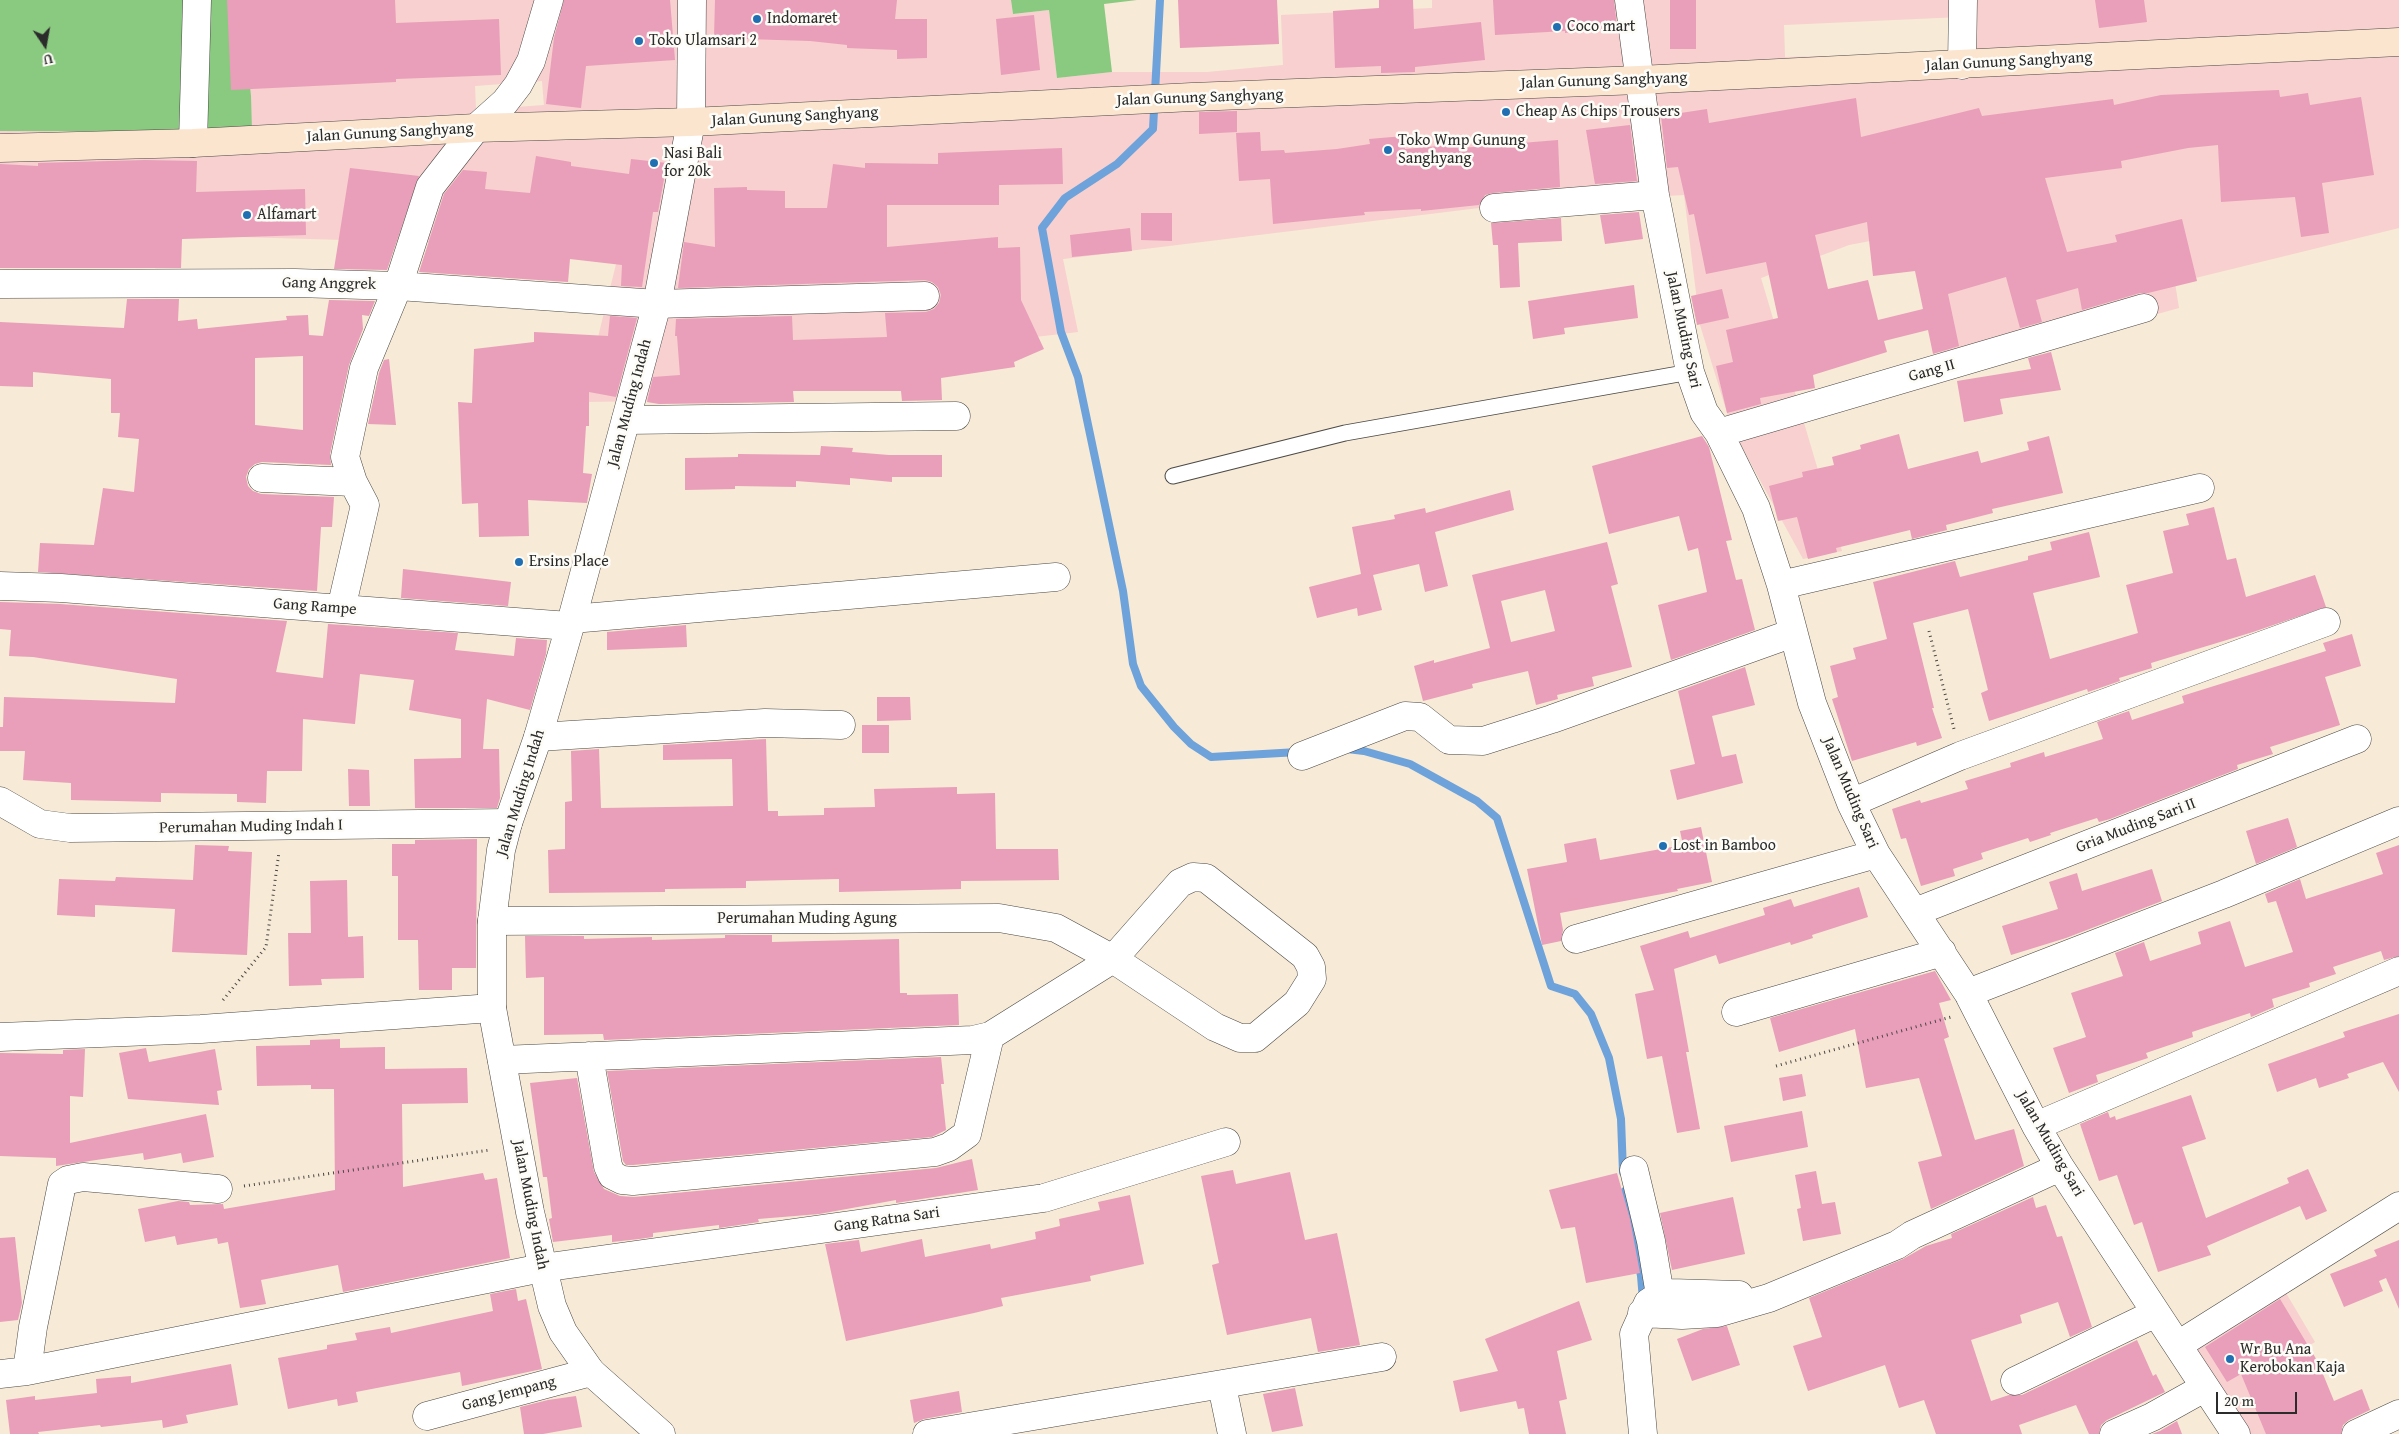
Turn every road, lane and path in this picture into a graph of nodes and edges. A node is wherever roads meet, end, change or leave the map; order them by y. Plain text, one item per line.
1 (197, 0) edge
2 (548, 0) edge
3 (692, 0) edge
4 (1629, 0) edge
5 (1963, 0) edge
6 (2399, 42) edge
7 (1962, 65) junction
8 (1639, 80) junction
9 (691, 122) junction
10 (476, 128) junction
11 (193, 143) junction
12 (0, 148) edge
13 (1655, 195) junction
14 (1494, 208) dead end
15 (0, 284) edge
16 (398, 286) junction
17 (925, 296) dead end
18 (658, 304) junction
19 (2144, 308) dead end
20 (1690, 372) junction
21 (956, 416) dead end
22 (626, 420) junction
23 (1719, 433) junction
24 (1173, 476) dead end
25 (262, 478) dead end
26 (353, 482) junction
27 (2200, 488) dead end
28 (1056, 577) dead end
29 (1781, 585) junction
30 (0, 586) edge
31 (341, 609) junction
32 (570, 622) junction
33 (2326, 622) dead end
34 (1929, 631) dead end
35 (1793, 633) junction
36 (841, 725) dead end
37 (538, 737) junction
38 (2357, 739) dead end
39 (1302, 756) dead end
40 (1960, 756) junction
41 (0, 801) edge
42 (1851, 803) junction
43 (2399, 821) edge
44 (508, 823) junction
45 (282, 827) junction
46 (1876, 854) junction
47 (1914, 912) junction
48 (492, 921) junction
49 (1576, 939) dead end
50 (1942, 952) junction
51 (1113, 958) junction
52 (2399, 972) edge
53 (1972, 1002) junction
54 (492, 1008) junction
55 (1736, 1012) dead end
56 (201, 1029) junction
57 (990, 1036) junction
58 (0, 1037) edge
59 (590, 1056) junction
60 (502, 1060) junction
61 (1776, 1066) dead end
62 (2036, 1126) junction
63 (1226, 1142) dead end
64 (518, 1146) junction
65 (2060, 1168) junction
66 (1634, 1170) dead end
67 (218, 1189) joint
68 (2399, 1206) edge
69 (542, 1268) junction
70 (1651, 1304) junction
71 (2156, 1313) junction
72 (2178, 1345) junction
73 (1382, 1357) dead end
74 (27, 1371) junction
75 (591, 1372) junction
76 (0, 1374) edge
77 (2014, 1380) dead end
78 (1222, 1386) junction
79 (2204, 1388) junction
80 (2399, 1414) edge
81 (427, 1416) dead end
82 (661, 1434) edge
83 (927, 1434) edge
84 (1232, 1434) edge
85 (1643, 1434) edge
86 (2114, 1434) edge
87 (2236, 1434) edge
88 (2356, 1434) edge

1 - 11 street
2 - 10 street
3 - 9 street, Jalan Muding Indah
4 - 8 street, Jalan Muding Sari
5 - 7 street
6 - 7 main road, Jalan Gunung Sanghyang
7 - 8 main road, Jalan Gunung Sanghyang
8 - 9 main road, Jalan Gunung Sanghyang
8 - 13 street, Jalan Muding Sari
9 - 10 main road, Jalan Gunung Sanghyang
9 - 18 street, Jalan Muding Indah
10 - 11 main road, Jalan Gunung Sanghyang
10 - 16 street
11 - 12 main road, Jalan Gunung Sanghyang
13 - 14 street
13 - 20 street, Jalan Muding Sari
15 - 16 street, Gang Anggrek
16 - 18 street, Gang Anggrek
16 - 26 street
17 - 18 street, Gang Anggrek
18 - 22 street, Jalan Muding Indah
19 - 23 street, Gang II
20 - 23 street, Jalan Muding Sari
20 - 24 lane
21 - 22 street
22 - 32 street, Jalan Muding Indah
23 - 29 street, Jalan Muding Sari
25 - 26 street
26 - 31 street
27 - 29 street
28 - 32 street, Gang Rampe
29 - 35 street, Jalan Muding Sari
30 - 31 street, Gang Rampe
31 - 32 street, Gang Rampe
32 - 37 street, Jalan Muding Indah
33 - 40 street
34 - 40 path
35 - 39 street
35 - 42 street, Jalan Muding Sari
36 - 37 street
37 - 44 street, Jalan Muding Indah
38 - 47 street, Gria Muding Sari II
40 - 42 street
41 - 45 street, Perumahan Muding Indah I
42 - 46 street, Jalan Muding Sari
43 - 53 street
44 - 45 street, Perumahan Muding Indah I
44 - 48 street, Jalan Muding Indah
45 - 56 path
46 - 47 street, Jalan Muding Sari
46 - 49 street
47 - 50 street, Jalan Muding Sari
48 - 51 street, Perumahan Muding Agung
48 - 54 street, Jalan Muding Indah
50 - 53 street, Jalan Muding Sari
50 - 55 street
51 - 51 street, Perumahan Muding Agung
51 - 57 street, Perumahan Muding Agung
52 - 62 street
53 - 61 path
53 - 62 street, Jalan Muding Sari
54 - 56 street
54 - 60 street, Jalan Muding Indah
56 - 58 street
57 - 59 street, Perumahan Muding Agung
57 - 59 street
59 - 60 street, Perumahan Muding Agung
60 - 64 street, Jalan Muding Indah
62 - 65 street, Jalan Muding Sari
63 - 69 street, Gang Ratna Sari
64 - 67 path
64 - 69 street, Jalan Muding Indah
65 - 70 street
65 - 71 street, Jalan Muding Sari
66 - 70 street
67 - 74 street
68 - 72 street
69 - 74 street, Gang Ratna Sari
69 - 75 street, Jalan Muding Indah
70 - 85 street
71 - 72 street, Jalan Muding Sari
71 - 77 street
72 - 79 street, Jalan Muding Sari
73 - 78 street
74 - 76 street, Gang Ratna Sari
75 - 81 street, Gang Jempang
75 - 82 street, Jalan Muding Indah
78 - 83 street
78 - 84 street
79 - 86 street
79 - 87 street, Jalan Muding Sari
80 - 88 street

